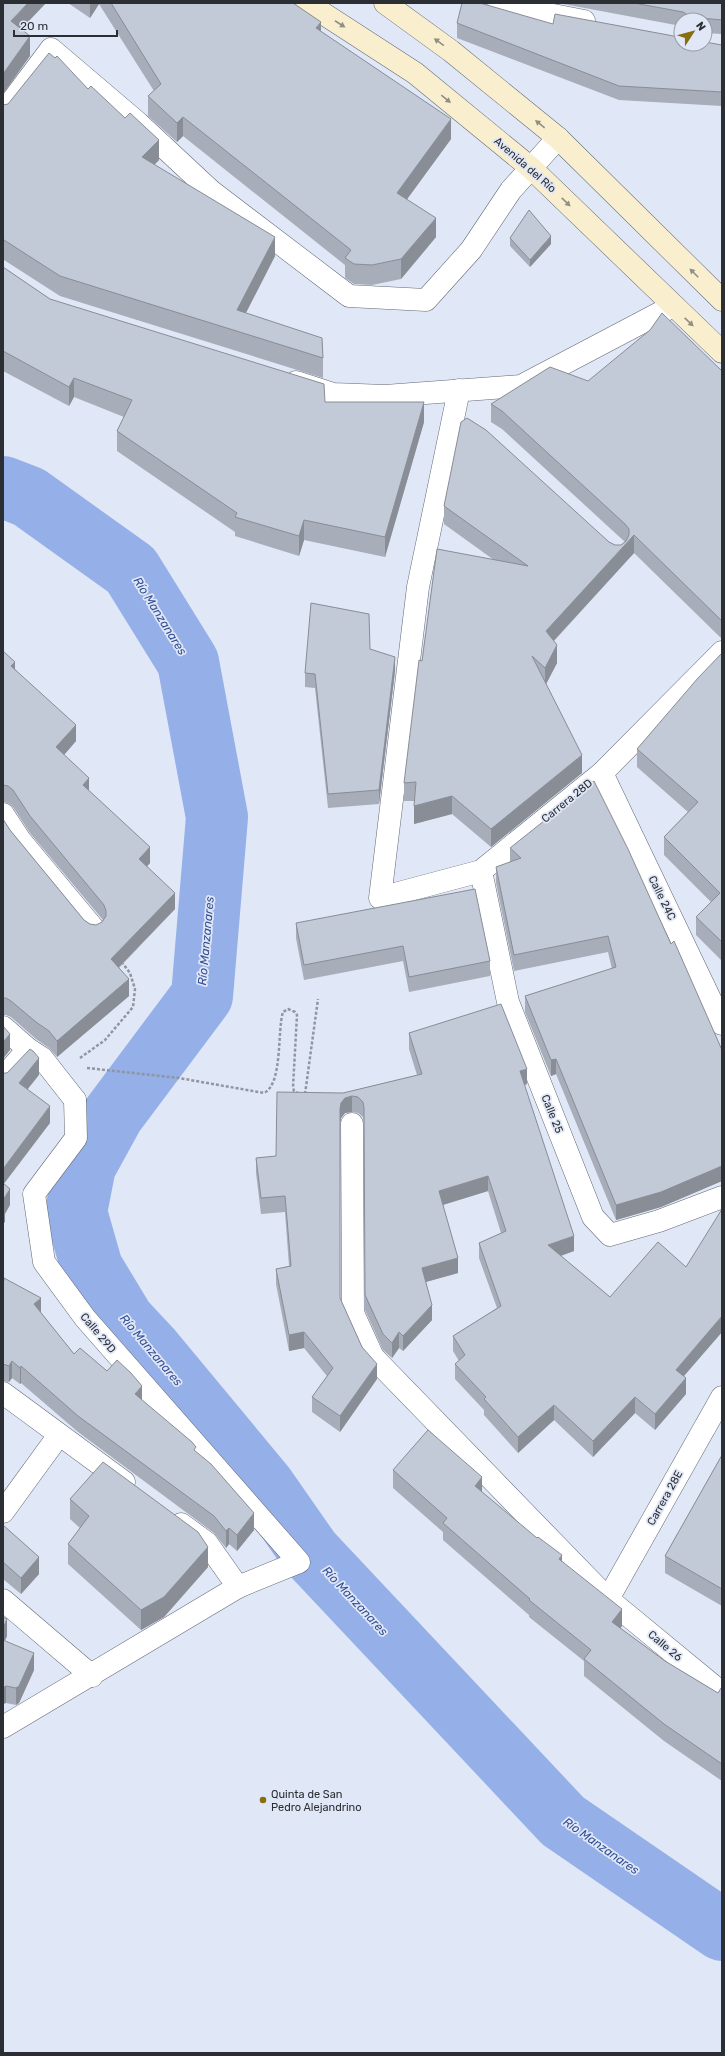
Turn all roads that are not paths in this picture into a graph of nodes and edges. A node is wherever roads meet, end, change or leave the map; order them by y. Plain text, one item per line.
1 (307, 3) edge
2 (385, 3) edge
3 (508, 4) edge
4 (604, 25) edge
5 (3, 113) edge
6 (558, 138) junction
7 (531, 168) junction
8 (722, 300) edge
9 (673, 306) junction
10 (722, 352) edge
11 (280, 377) edge
12 (459, 390) junction
13 (454, 414) junction
14 (474, 426) edge
15 (722, 652) edge
16 (602, 773) junction
17 (3, 814) edge
18 (481, 871) junction
19 (94, 929) edge
20 (722, 1024) edge
21 (3, 1027) edge
22 (28, 1049) junction
23 (3, 1078) edge
24 (352, 1124) dead end
25 (722, 1197) edge
26 (3, 1394) edge
27 (722, 1397) edge
28 (59, 1435) junction
29 (143, 1496) edge
30 (162, 1510) edge
31 (3, 1512) edge
32 (238, 1587) junction
33 (608, 1599) junction
34 (3, 1600) edge
35 (92, 1676) junction
36 (722, 1692) edge
37 (3, 1727) edge

1 -> 7 main road, Avenida del Río
6 -> 2 main road
3 - 4 street
5 - 7 street
6 - 7 street
8 -> 6 main road
7 -> 9 main road, Avenida del Río
9 -> 10 main road, Avenida del Río
9 - 12 street
11 - 12 street
12 - 13 street
13 - 14 street
13 - 18 street, Carrera 28D
15 - 16 street, Carrera 28D
16 - 18 street, Carrera 28D
16 - 20 street, Calle 24C
17 - 19 street
18 - 25 street, Calle 25
21 - 22 street, Calle 29D
22 - 23 street
22 - 32 street, Calle 29D
24 - 33 street, Calle 26
26 - 28 street
27 - 33 street, Carrera 28E
28 - 29 street
28 - 31 street
30 - 32 street
32 - 35 street
33 - 36 street, Calle 26
34 - 35 street
35 - 37 street

